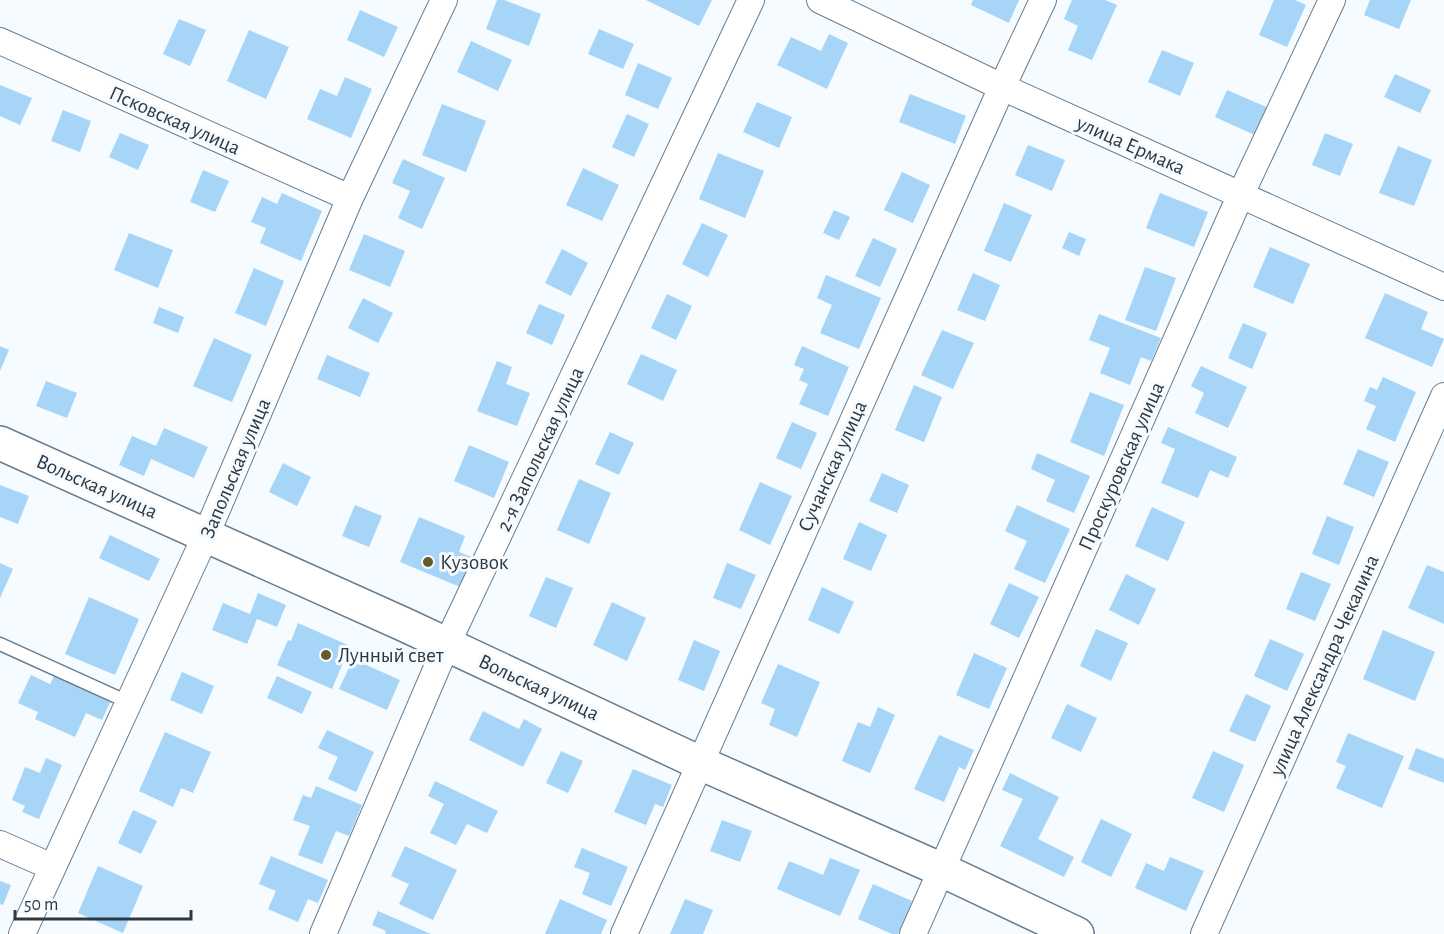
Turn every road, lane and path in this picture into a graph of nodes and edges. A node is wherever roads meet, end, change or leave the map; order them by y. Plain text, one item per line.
1 (444, 0) edge
2 (751, 0) edge
3 (820, 0) edge
4 (1043, 0) edge
5 (1332, 0) edge
6 (0, 41) edge
7 (1002, 87) junction
8 (1241, 194) junction
9 (350, 198) junction
10 (1444, 287) edge
11 (1444, 396) edge
12 (0, 443) edge
13 (206, 535) junction
14 (0, 644) edge
15 (447, 644) junction
16 (128, 702) junction
17 (700, 763) junction
18 (0, 844) edge
19 (52, 867) junction
20 (942, 870) junction
21 (22, 934) edge
22 (323, 934) edge
23 (624, 934) edge
24 (913, 934) edge
25 (1077, 934) edge
26 (1204, 934) edge

1 - 9 street, Запольская улица
2 - 15 street, 2-я Запольская улица
3 - 7 street, улица Ермака
4 - 7 street, Сучанская улица
5 - 8 street, Проскуровская улица
6 - 9 street, Псковская улица
7 - 8 street, улица Ермака
7 - 17 street, Сучанская улица
8 - 10 street, улица Ермака
8 - 20 street, Проскуровская улица
9 - 13 street, Запольская улица
11 - 26 street, улица Александра Чекалина
12 - 13 street, Вольская улица
13 - 15 street, Вольская улица
13 - 16 street, Запольская улица
14 - 16 lane
15 - 17 street, Вольская улица
15 - 22 street, 2-я Запольская улица
16 - 19 street, Запольская улица
17 - 20 street, Вольская улица
17 - 23 street, Сучанская улица
18 - 19 street
19 - 21 street, Запольская улица
20 - 24 street, Проскуровская улица
20 - 25 street, Вольская улица

